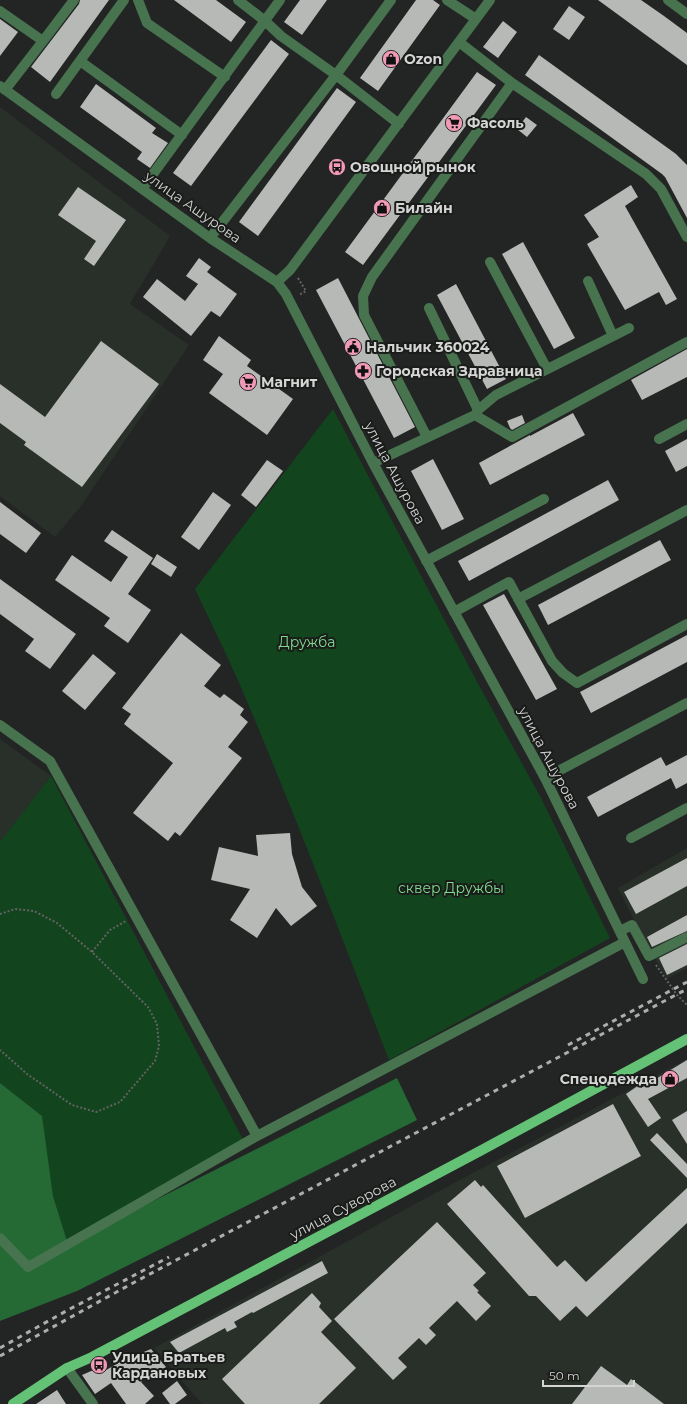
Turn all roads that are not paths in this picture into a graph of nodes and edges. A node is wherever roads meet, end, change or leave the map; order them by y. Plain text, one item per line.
1 (74, 0) edge
2 (124, 0) edge
3 (138, 0) edge
4 (238, 0) edge
5 (280, 0) edge
6 (391, 0) edge
7 (447, 0) edge
8 (490, 0) edge
9 (668, 0) edge
10 (0, 11) edge
11 (687, 14) edge
12 (476, 19) junction
13 (265, 21) junction
14 (42, 41) junction
15 (459, 42) junction
16 (80, 61) junction
17 (336, 75) junction
18 (225, 77) junction
19 (512, 83) junction
20 (3, 88) edge
21 (56, 94) dead end
22 (399, 124) junction
23 (182, 135) junction
24 (142, 189) junction
25 (687, 237) edge
26 (210, 238) junction
27 (490, 262) dead end
28 (588, 281) dead end
29 (277, 282) junction
30 (429, 308) dead end
31 (629, 328) dead end
32 (613, 336) junction
33 (687, 342) edge
34 (546, 369) junction
35 (477, 413) junction
36 (687, 424) edge
37 (427, 437) junction
38 (659, 439) dead end
39 (373, 463) junction
40 (544, 498) dead end
41 (687, 510) edge
42 (426, 561) junction
43 (518, 599) junction
44 (454, 612) junction
45 (687, 624) edge
46 (687, 703) edge
47 (0, 725) edge
48 (545, 778) junction
49 (687, 808) edge
50 (631, 838) dead end
51 (620, 931) junction
52 (687, 937) edge
53 (626, 942) junction
54 (643, 979) dead end
55 (687, 1038) edge
56 (257, 1136) junction
57 (0, 1238) edge
58 (67, 1368) junction
59 (13, 1404) edge
60 (93, 1404) edge

1 - 14 street
2 - 16 street
3 - 18 street
4 - 13 street
5 - 13 street
6 - 17 street
7 - 12 street
8 - 12 street
9 - 11 street
10 - 14 street
12 - 15 street
13 - 17 street
13 - 18 street
14 - 20 street
15 - 19 street
15 - 22 street
16 - 21 street
16 - 23 street
17 - 22 street
17 - 26 street
18 - 23 street
19 - 25 street
19 - 37 street
20 - 24 street, улица Ашурова
22 - 29 street
23 - 24 street
24 - 26 street, улица Ашурова
26 - 29 street, улица Ашурова
27 - 34 street
28 - 32 street
29 - 39 street, улица Ашурова
30 - 35 street
31 - 32 street
32 - 34 street
33 - 35 street
34 - 35 street
35 - 37 street
36 - 38 street
37 - 39 street
39 - 42 street, улица Ашурова
40 - 42 street
41 - 43 street
42 - 44 street, улица Ашурова
43 - 44 street
43 - 45 street
44 - 48 street, улица Ашурова
46 - 48 street
47 - 56 street
48 - 51 street, улица Ашурова
49 - 50 street
51 - 52 street
51 - 53 street, улица Ашурова
53 - 54 street, улица Ашурова
53 - 56 street
55 - 58 main road, улица Суворова
56 - 57 street
58 - 59 main road, улица Суворова
58 - 60 street

